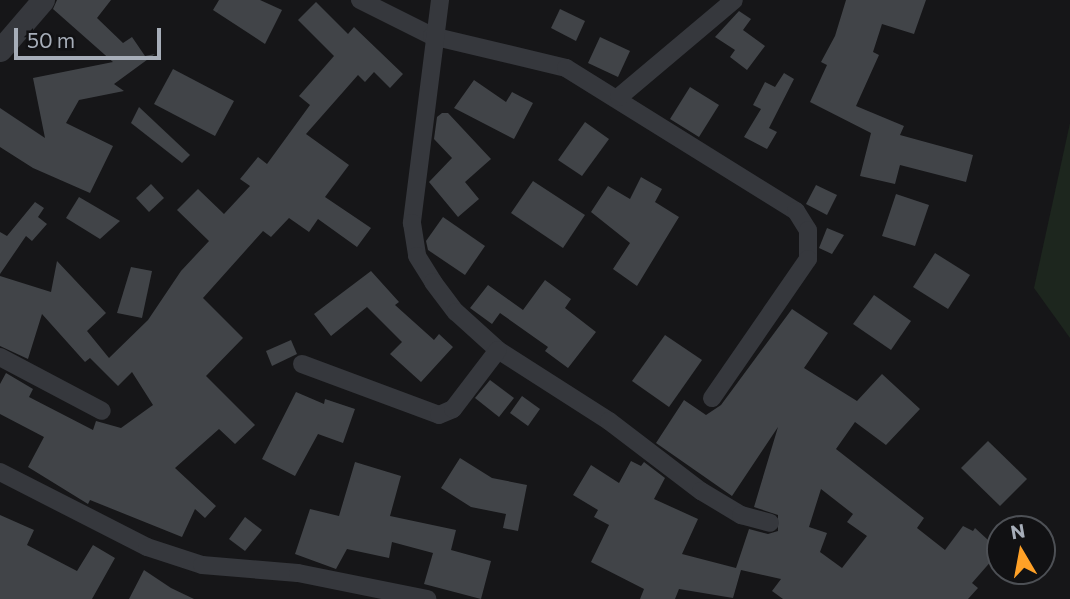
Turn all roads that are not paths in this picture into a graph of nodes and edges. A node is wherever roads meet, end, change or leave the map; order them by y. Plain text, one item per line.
1 (43, 0) edge
2 (360, 0) edge
3 (440, 0) edge
4 (734, 0) edge
5 (432, 36) junction
6 (0, 50) edge
7 (618, 97) junction
8 (498, 350) junction
9 (0, 357) edge
10 (302, 364) dead end
11 (712, 398) dead end
12 (102, 411) dead end
13 (0, 472) edge
14 (770, 523) dead end
15 (427, 599) edge

1 - 6 street
2 - 5 street
3 - 5 street
4 - 7 street
5 - 7 street
5 - 8 street
7 - 11 street
8 - 10 street
8 - 14 street
9 - 12 street
13 - 15 street

